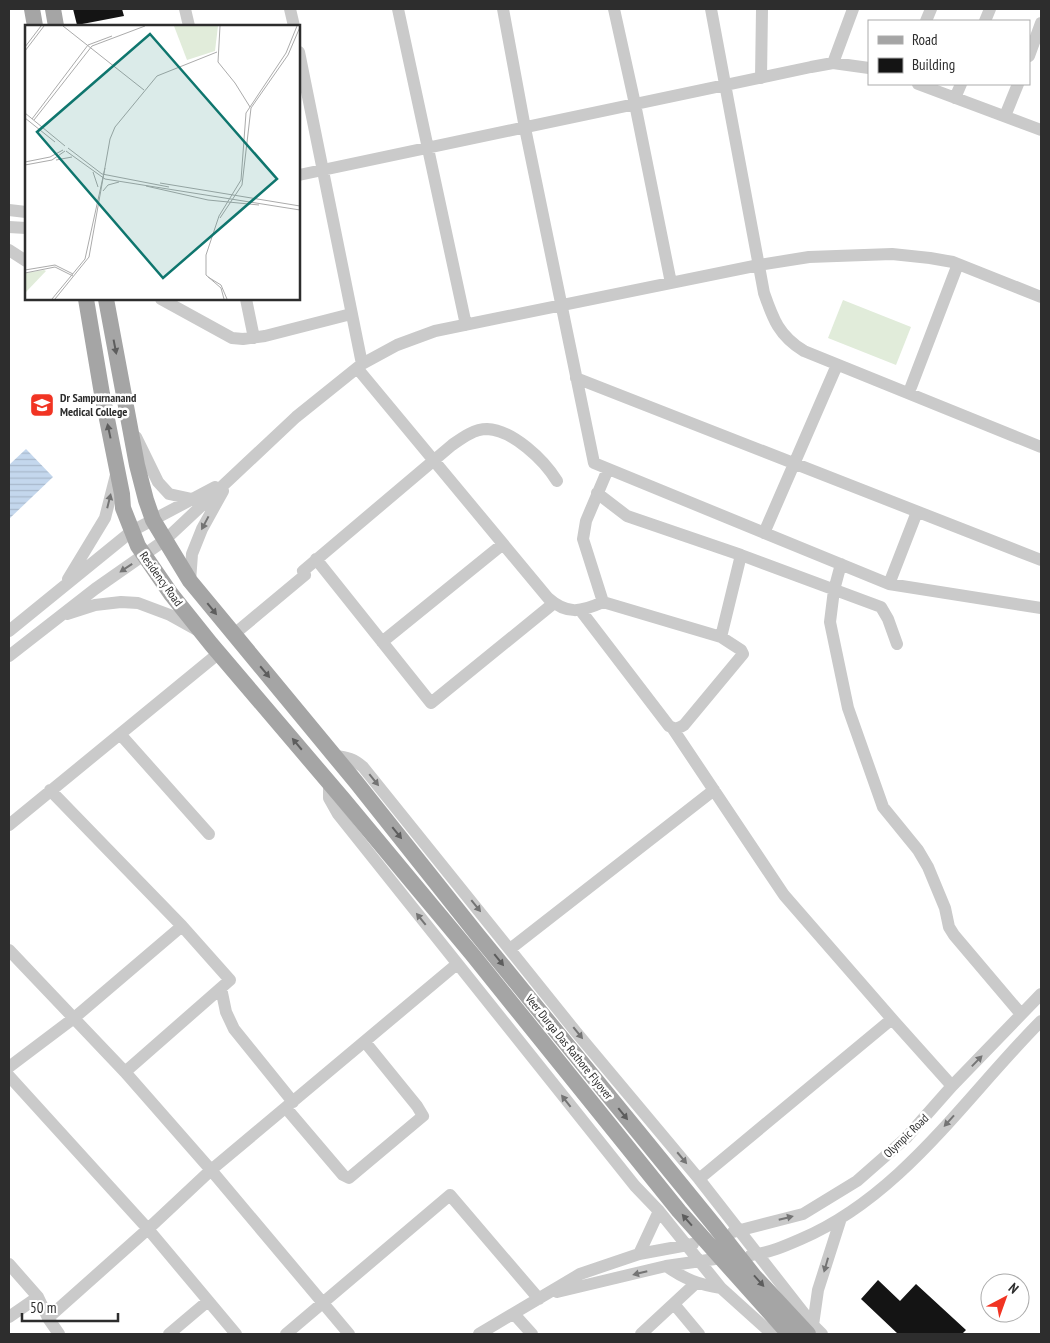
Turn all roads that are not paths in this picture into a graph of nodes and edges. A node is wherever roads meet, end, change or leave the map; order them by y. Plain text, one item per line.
1 (32, 9) edge
2 (53, 9) edge
3 (185, 9) edge
4 (290, 9) edge
5 (398, 9) edge
6 (502, 9) edge
7 (614, 9) edge
8 (711, 9) edge
9 (762, 9) edge
10 (853, 9) edge
11 (1041, 23) edge
12 (35, 25) edge
13 (56, 25) edge
14 (189, 25) edge
15 (294, 25) edge
16 (1030, 53) edge
17 (300, 57) edge
18 (833, 63) junction
19 (868, 68) edge
20 (761, 78) junction
21 (725, 84) junction
22 (921, 85) edge
23 (961, 85) edge
24 (1018, 85) edge
25 (955, 98) junction
26 (635, 104) junction
27 (1005, 116) junction
28 (525, 128) junction
29 (1041, 130) edge
30 (427, 148) junction
31 (323, 170) junction
32 (300, 175) edge
33 (9, 210) edge
34 (25, 212) edge
35 (9, 227) edge
36 (25, 228) edge
37 (9, 250) edge
38 (25, 260) edge
39 (958, 264) junction
40 (759, 265) junction
41 (671, 284) junction
42 (1041, 297) edge
43 (86, 300) edge
44 (106, 300) edge
45 (163, 300) edge
46 (246, 300) edge
47 (561, 306) junction
48 (351, 314) junction
49 (466, 325) junction
50 (254, 338) junction
51 (837, 365) junction
52 (360, 366) junction
53 (576, 378) junction
54 (911, 387) dead end
55 (129, 421) junction
56 (1041, 447) edge
57 (434, 461) junction
58 (793, 463) junction
59 (117, 468) junction
60 (608, 469) junction
61 (229, 480) junction
62 (556, 481) dead end
63 (597, 493) junction
64 (192, 499) junction
65 (917, 512) junction
66 (153, 520) junction
67 (132, 531) junction
68 (764, 533) junction
69 (165, 540) junction
70 (503, 544) junction
71 (741, 555) junction
72 (144, 556) junction
73 (316, 559) junction
74 (1041, 560) edge
75 (842, 564) junction
76 (190, 581) junction
77 (890, 584) junction
78 (61, 589) junction
79 (834, 590) junction
80 (603, 602) junction
81 (554, 603) junction
82 (1041, 608) edge
83 (581, 611) junction
84 (61, 615) junction
85 (9, 631) edge
86 (234, 635) junction
87 (721, 637) junction
88 (382, 642) junction
89 (897, 644) dead end
90 (215, 648) junction
91 (9, 656) edge
92 (673, 729) junction
93 (120, 734) junction
94 (335, 756) junction
95 (329, 782) junction
96 (50, 790) junction
97 (714, 790) junction
98 (9, 825) edge
99 (209, 834) dead end
100 (182, 926) junction
101 (510, 949) junction
102 (9, 950) edge
103 (457, 964) junction
104 (221, 988) junction
105 (1041, 994) edge
106 (1021, 1014) junction
107 (74, 1018) junction
108 (892, 1019) junction
109 (1041, 1021) edge
110 (365, 1042) junction
111 (9, 1067) edge
112 (125, 1072) junction
113 (9, 1076) edge
114 (952, 1086) junction
115 (289, 1105) junction
116 (211, 1170) junction
117 (699, 1179) junction
118 (658, 1211) junction
119 (841, 1218) junction
120 (148, 1230) junction
121 (739, 1230) junction
122 (687, 1246) junction
123 (639, 1254) junction
124 (757, 1254) junction
125 (700, 1261) junction
126 (9, 1264) edge
127 (666, 1266) junction
128 (696, 1283) junction
129 (721, 1288) junction
130 (544, 1296) junction
131 (38, 1297) junction
132 (208, 1301) junction
133 (322, 1303) junction
134 (674, 1304) junction
135 (514, 1314) junction
136 (9, 1317) edge
137 (48, 1318) junction
138 (815, 1331) edge
139 (59, 1334) edge
140 (169, 1334) edge
141 (236, 1334) edge
142 (286, 1334) edge
143 (349, 1334) edge
144 (479, 1334) edge
145 (532, 1334) edge
146 (641, 1334) edge
147 (699, 1334) edge
148 (772, 1334) edge
149 (789, 1334) edge
150 (802, 1334) edge

1 - 12 main road
2 - 13 main road
3 - 14 street
4 - 15 street
5 - 30 street
6 - 28 street
7 - 26 street
8 - 21 street
9 - 20 street
10 - 18 street
11 - 16 street
17 - 31 street
18 - 19 street
18 - 20 street
20 - 21 street
21 - 26 street
21 - 40 street
22 - 25 street
23 - 25 street
24 - 27 street
25 - 27 street
26 - 28 street
26 - 41 street
27 - 29 street
28 - 30 street
28 - 47 street
30 - 31 street
30 - 49 street
31 - 32 street
31 - 48 street
33 - 34 street
35 - 36 street
37 - 38 street
39 - 40 street
39 - 42 street
39 - 54 street
40 - 41 street
40 - 51 street
41 - 47 street
59 -> 43 main road, Residency Road
44 -> 55 main road, Residency Road
45 - 50 street
46 - 50 street
47 - 49 street
47 - 53 street
48 - 50 street
48 - 52 street
49 - 52 street
51 - 56 street
51 - 58 street
52 - 57 street
52 - 61 street
53 - 58 street
53 - 60 street
55 - 64 street
55 - 66 main road, Residency Road
57 - 62 street
57 - 70 street
57 - 73 street
58 - 65 street
58 - 68 street
59 - 67 main road, Residency Road
78 -> 59 street
60 - 63 street
60 - 68 street
61 - 64 street
61 - 69 street
61 -> 76 street
63 - 71 street
63 - 80 street
64 - 66 street
65 - 74 street
65 - 77 street
66 - 67 street
66 - 69 main road, Residency Road
67 - 72 main road, Residency Road
67 - 78 street
68 - 75 street
69 - 72 street
69 - 76 main road, Residency Road
70 - 81 street
70 - 88 street
71 - 79 street
71 - 87 street
72 -> 84 street
72 - 90 main road, Residency Road
73 - 86 street
73 - 88 street
75 - 77 street
75 - 79 street
76 -> 86 main road, Residency Road
77 - 82 street
78 - 85 street
79 - 89 street
79 - 106 street
80 - 83 street
80 - 87 street
81 - 83 street
81 - 88 street
83 - 92 street
84 - 90 street
84 - 91 street
86 -> 94 main road, Residency Road
87 - 92 street
90 - 93 street
95 -> 90 main road, Residency Road
92 - 97 street
93 - 96 street
93 - 99 street
94 -> 101 street
94 -> 138 main road, Veer Durga Das Rathore Flyover
103 -> 95 street
149 -> 95 main road, Veer Durga Das Rathore Flyover
96 - 98 street
96 - 100 street
97 - 101 street
97 - 108 street
100 - 104 street
100 - 107 street
101 -> 117 street
102 - 107 street
103 - 110 street
118 -> 103 street
104 - 112 street
104 - 115 street
105 - 106 street, Olympic Road
114 -> 106 street, Olympic Road
107 - 111 street
107 - 112 street
108 - 114 street
108 - 117 street
109 -> 119 street, Olympic Road
110 - 115 street
110 - 115 street
112 - 116 street
113 - 120 street
121 -> 114 street, Olympic Road
115 - 116 street
116 - 120 street
116 - 133 street
117 - 121 street
118 - 122 street
118 - 123 street
119 - 124 street, Olympic Road
119 -> 138 street
120 - 132 street
120 - 137 street
121 - 122 street, Olympic Road
121 - 124 street
122 - 123 street, Olympic Road
122 - 125 street
123 - 130 street, Olympic Road
124 - 125 street, Olympic Road
124 - 138 street
125 - 127 street, Olympic Road
125 - 129 street
126 - 131 street
127 - 128 street
127 -> 130 street, Olympic Road
128 - 129 street
128 - 134 street
129 - 148 street
130 - 133 street
130 - 135 street, Olympic Road
131 - 136 street
131 - 137 street
132 - 140 street
132 - 141 street
133 - 142 street
133 - 143 street
134 - 146 street
134 - 147 street
135 - 144 street, Olympic Road
135 - 145 street
137 - 139 street
138 - 150 street

